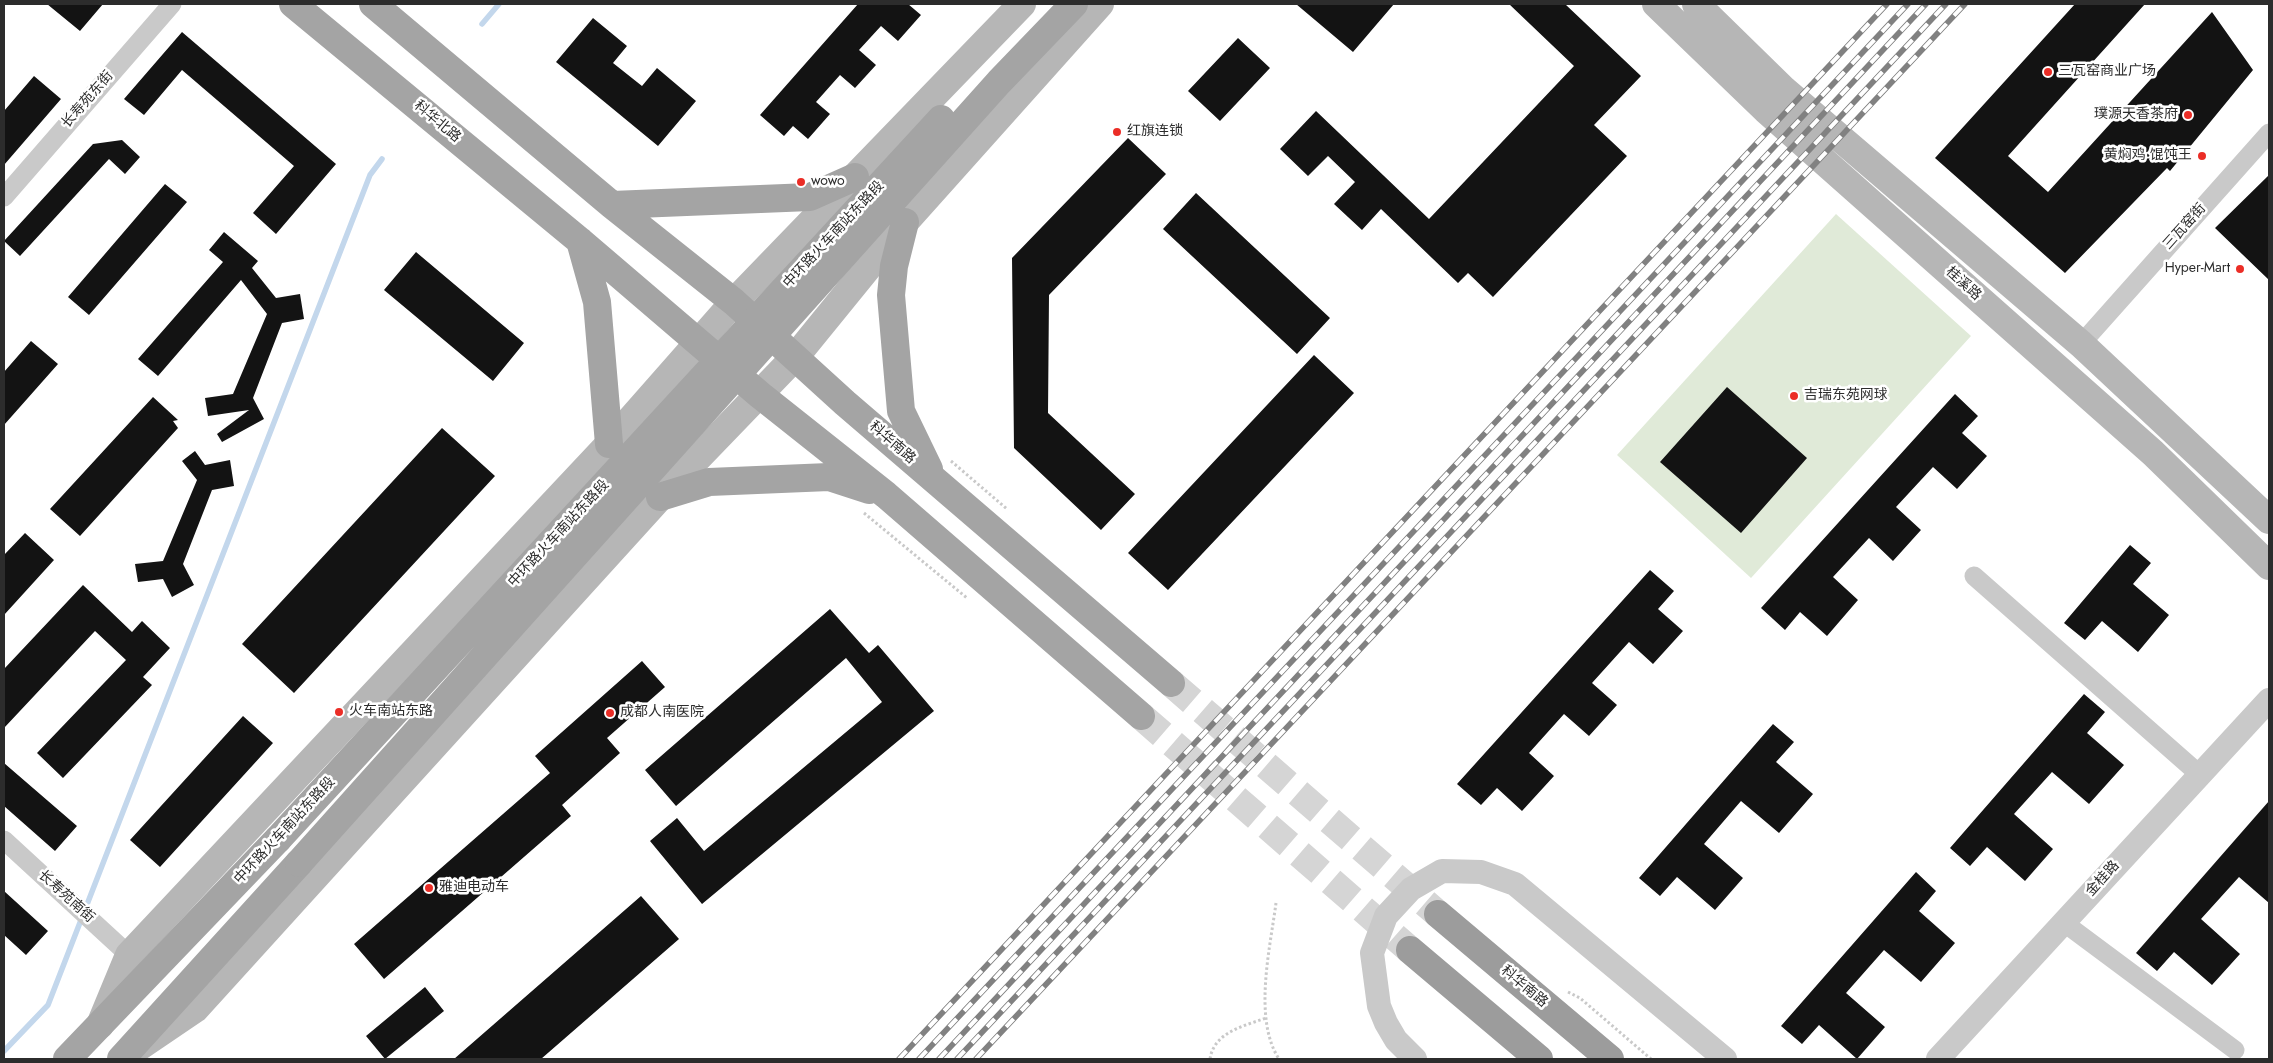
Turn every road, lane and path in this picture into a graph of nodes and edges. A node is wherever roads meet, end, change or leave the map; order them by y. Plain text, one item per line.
1 (172, 4) edge
2 (293, 4) edge
3 (373, 4) edge
4 (1022, 4) edge
5 (1048, 4) edge
6 (1074, 4) edge
7 (1100, 4) edge
8 (1656, 4) edge
9 (1696, 4) edge
10 (2269, 133) edge
11 (854, 177) junction
12 (4, 197) edge
13 (612, 204) junction
14 (905, 222) junction
15 (580, 241) junction
16 (734, 302) junction
17 (700, 342) junction
18 (2082, 344) junction
19 (796, 356) junction
20 (760, 395) junction
21 (609, 444) junction
22 (934, 480) junction
23 (886, 495) junction
24 (660, 497) junction
25 (2269, 520) edge
26 (2269, 566) edge
27 (1974, 576) dead end
28 (1171, 683) tunnel mouth
29 (2269, 700) edge
30 (1140, 716) tunnel mouth
31 (2199, 774) junction
32 (4, 840) edge
33 (1276, 903) dead end
34 (1438, 914) tunnel mouth
35 (2063, 922) junction
36 (1410, 950) tunnel mouth
37 (129, 955) junction
38 (1266, 1018) junction
39 (98, 1029) junction
40 (2235, 1050) dead end
41 (122, 1058) edge
42 (67, 1059) edge
43 (1210, 1059) edge
44 (1280, 1059) edge
45 (1415, 1059) edge
46 (1539, 1059) edge
47 (1610, 1059) edge
48 (1725, 1059) edge
49 (1938, 1059) edge

1 - 12 street, 长寿苑东街
2 - 15 main road, 科华北路
3 - 13 main road
4 - 11 main road
5 - 39 main road, 中环路火车南站东路段, bridge
6 - 41 main road, 中环路火车南站东路段, bridge
7 - 14 main road
8 - 26 main road, 桂溪路
9 - 18 main road
10 - 18 street, 三瓦窑街
11 - 13 main road
11 - 16 main road
13 - 16 main road, 科华南路
14 - 19 main road
14 - 22 main road
15 - 17 main road
15 - 21 main road
16 - 17 main road
16 - 19 main road, 科华南路
17 - 20 main road
17 - 21 main road
18 - 25 main road
19 - 20 main road
19 - 22 main road, 科华南路
20 - 23 main road
20 - 24 main road
21 - 37 main road
22 - 28 main road, 科华南路
23 - 24 main road
23 - 30 main road
24 - 41 main road
27 - 31 street
29 - 31 street, 金桂路
31 - 35 street, 金桂路
32 - 37 street, 长寿苑南街
33 - 38 path
34 - 47 highway, 科华南路
35 - 40 street
35 - 49 street, 金桂路
36 - 46 highway
37 - 39 main road
38 - 43 path
38 - 44 path
39 - 42 main road, 中环路火车南站东路段
45 - 48 street

